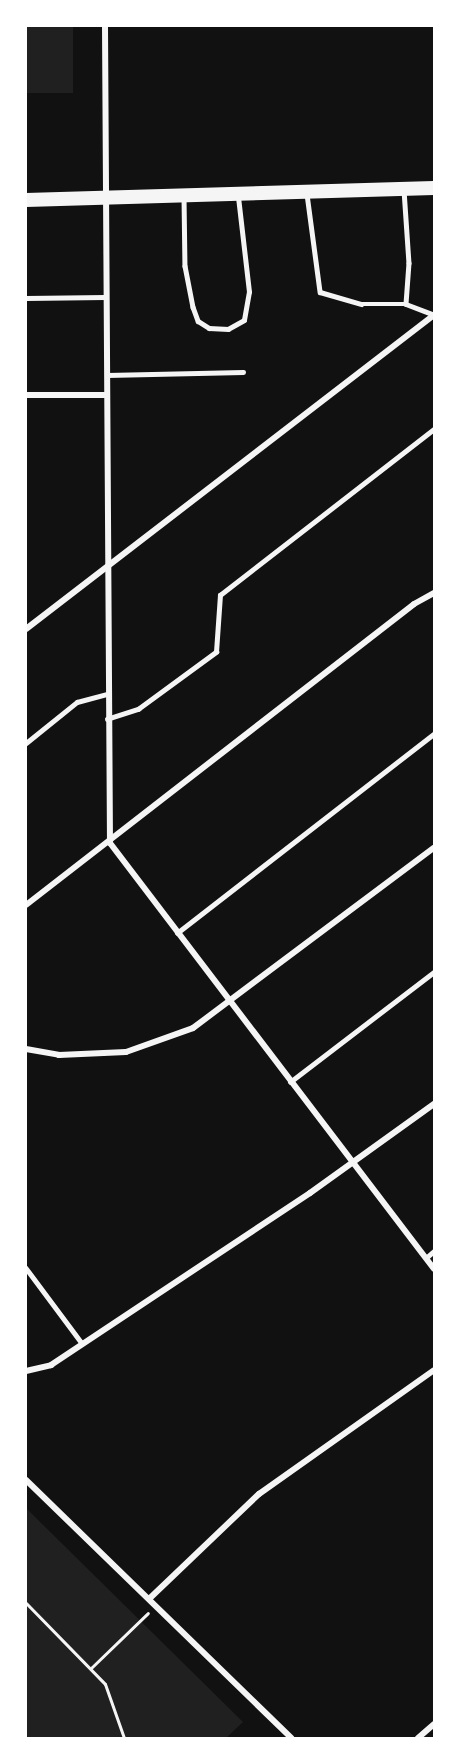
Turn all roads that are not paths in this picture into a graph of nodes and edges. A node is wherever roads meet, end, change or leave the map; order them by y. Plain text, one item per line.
1 (105, 26) edge
2 (404, 188) junction
3 (435, 188) edge
4 (307, 191) junction
5 (238, 194) junction
6 (184, 196) junction
7 (107, 198) junction
8 (26, 200) edge
9 (105, 297) junction
10 (26, 298) edge
11 (406, 304) junction
12 (434, 315) edge
13 (243, 372) dead end
14 (107, 375) junction
15 (26, 395) edge
16 (107, 395) junction
17 (435, 429) edge
18 (106, 566) junction
19 (435, 593) edge
20 (26, 629) edge
21 (107, 694) junction
22 (107, 719) junction
23 (435, 734) edge
24 (26, 743) edge
25 (110, 843) junction
26 (435, 848) edge
27 (26, 905) edge
28 (177, 933) junction
29 (435, 972) edge
30 (229, 1003) junction
31 (26, 1049) edge
32 (290, 1082) junction
33 (435, 1104) edge
34 (353, 1164) junction
35 (435, 1251) edge
36 (426, 1258) junction
37 (26, 1268) edge
38 (435, 1269) edge
39 (82, 1342) junction
40 (435, 1370) edge
41 (26, 1371) edge
42 (26, 1480) edge
43 (149, 1599) junction
44 (435, 1724) edge
45 (291, 1738) edge
46 (418, 1738) edge

1 - 7 street
2 - 3 main road
2 - 4 main road
2 - 11 lane
4 - 5 main road
4 - 11 lane
5 - 6 main road
5 - 6 lane
6 - 7 main road
7 - 8 main road
7 - 9 street
9 - 10 lane
9 - 14 street
11 - 12 lane
12 - 18 street
13 - 14 lane
14 - 16 street
15 - 16 street
16 - 18 street
17 - 22 lane
18 - 20 street
18 - 21 street
19 - 25 street
21 - 22 street
21 - 24 lane
22 - 25 street
23 - 28 lane
25 - 27 street
25 - 28 street
26 - 30 street
28 - 30 street
29 - 32 lane
30 - 31 street
30 - 32 street
32 - 34 street
33 - 34 street
34 - 36 street
34 - 39 street
35 - 36 lane
36 - 38 street
37 - 39 lane
39 - 41 street
40 - 43 street
42 - 43 street
43 - 45 street
44 - 46 street

